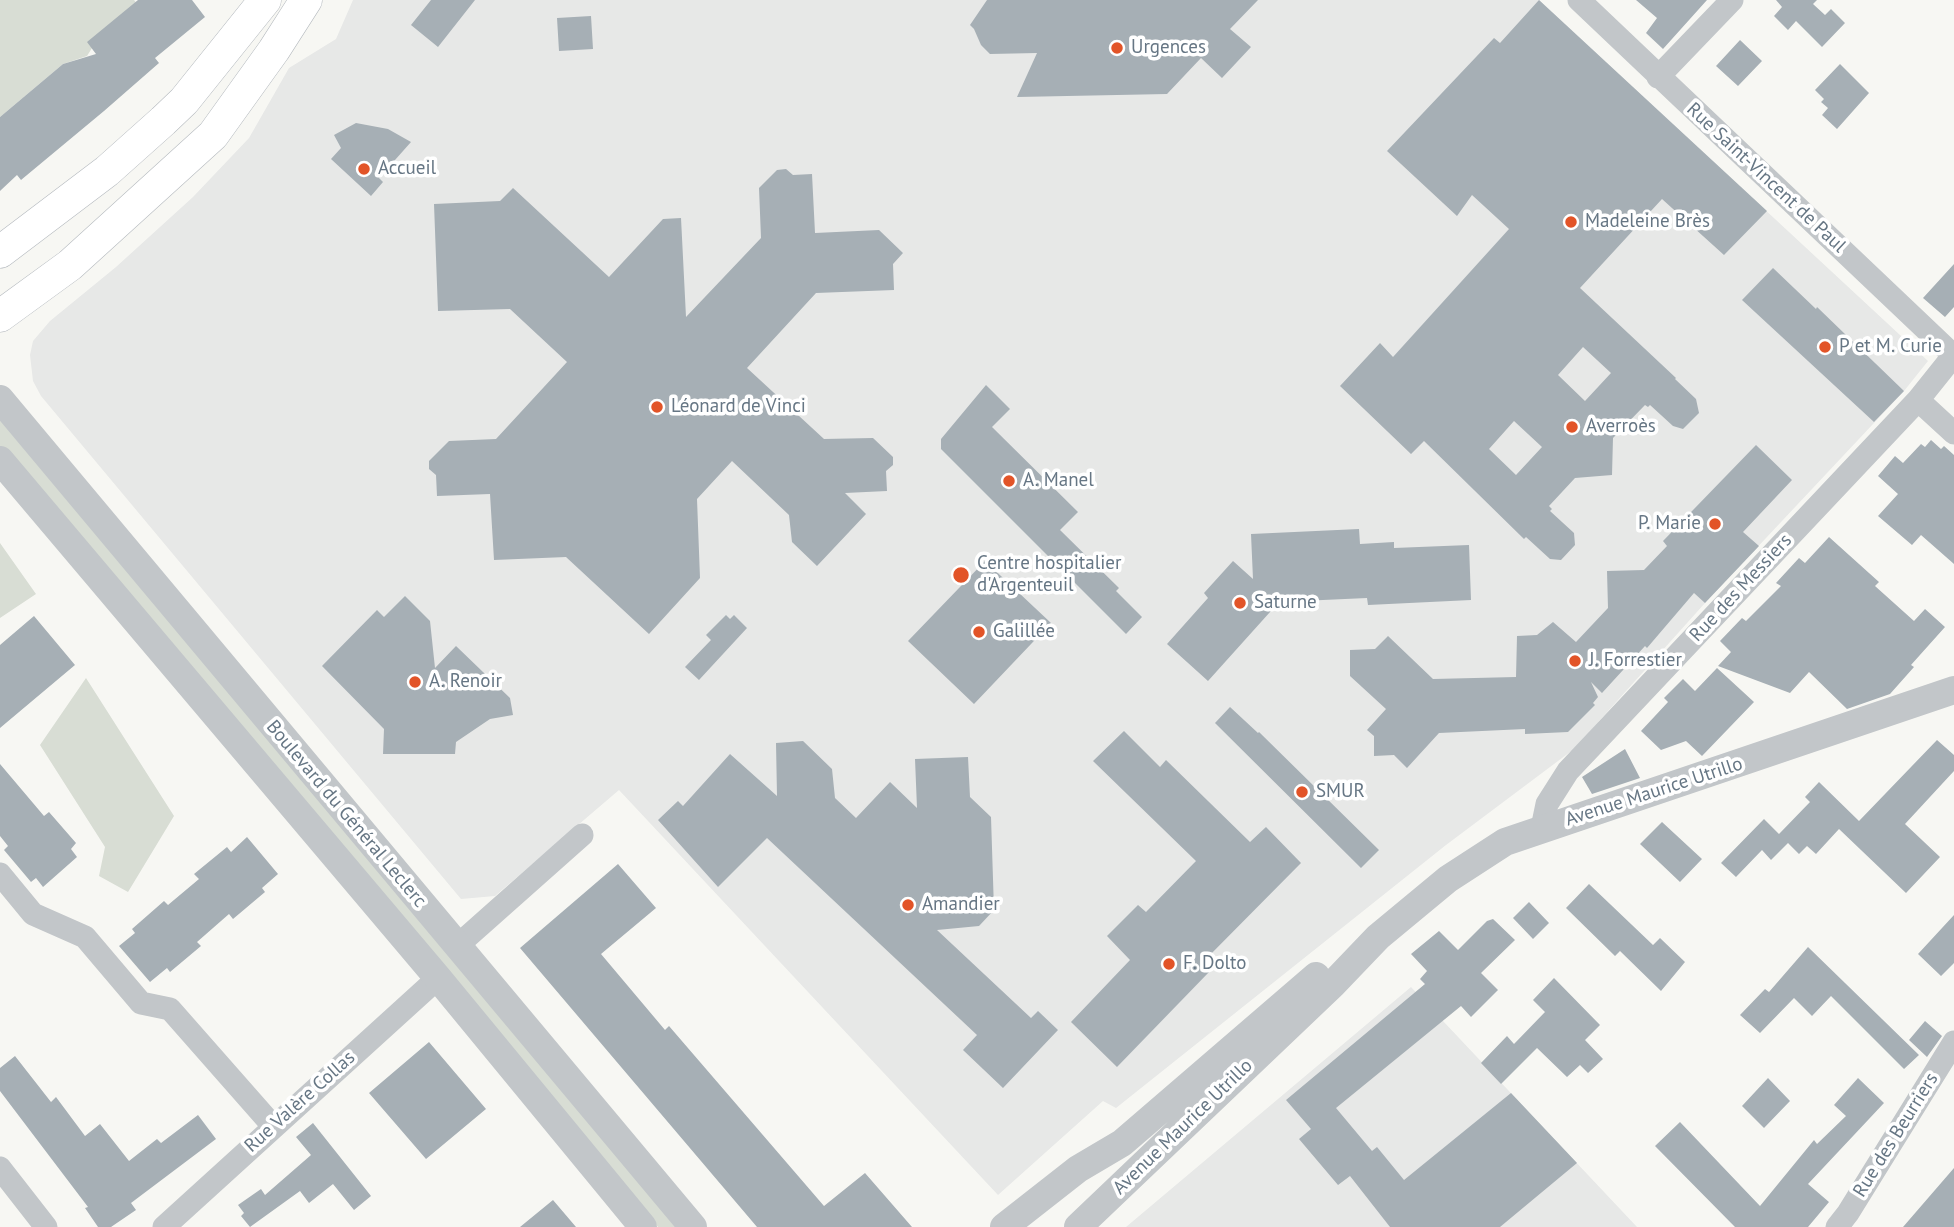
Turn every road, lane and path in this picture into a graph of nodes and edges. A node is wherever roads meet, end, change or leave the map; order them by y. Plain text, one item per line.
1 (265, 0) edge
2 (306, 0) edge
3 (1578, 0) edge
4 (1732, 0) edge
5 (1658, 77) junction
6 (184, 101) junction
7 (212, 135) junction
8 (0, 252) edge
9 (0, 316) edge
10 (1954, 356) edge
11 (0, 399) edge
12 (1918, 400) junction
13 (1954, 433) edge
14 (0, 460) edge
15 (1954, 690) edge
16 (1542, 828) junction
17 (582, 835) dead end
18 (0, 874) edge
19 (1378, 937) junction
20 (457, 946) junction
21 (438, 978) junction
22 (1954, 1042) edge
23 (273, 1126) junction
24 (0, 1168) edge
25 (46, 1227) edge
26 (164, 1227) edge
27 (643, 1227) edge
28 (693, 1227) edge
29 (1004, 1227) edge
30 (1078, 1227) edge
31 (1837, 1227) edge

1 - 6 main road
2 - 7 main road
3 - 5 street, Rue Saint-Vincent de Paul
4 - 5 street
5 - 10 street, Rue Saint-Vincent de Paul
6 - 7 main road
6 - 8 main road
7 - 9 main road
10 - 12 street, Rue des Messiers
11 - 20 street, Boulevard du Général Leclerc
12 - 13 street
12 - 16 street, Rue des Messiers
14 - 21 street, Boulevard du Général Leclerc
15 - 16 street, Avenue Maurice Utrillo
16 - 19 street, Avenue Maurice Utrillo
17 - 20 street
18 - 23 street
19 - 29 street, Avenue Maurice Utrillo
19 - 30 street, Avenue Maurice Utrillo
20 - 28 street, Boulevard du Général Leclerc
21 - 23 street, Rue Valère Collas
21 - 27 street, Boulevard du Général Leclerc
22 - 31 street, Rue des Beurriers
23 - 26 street, Rue Valère Collas
24 - 25 street

